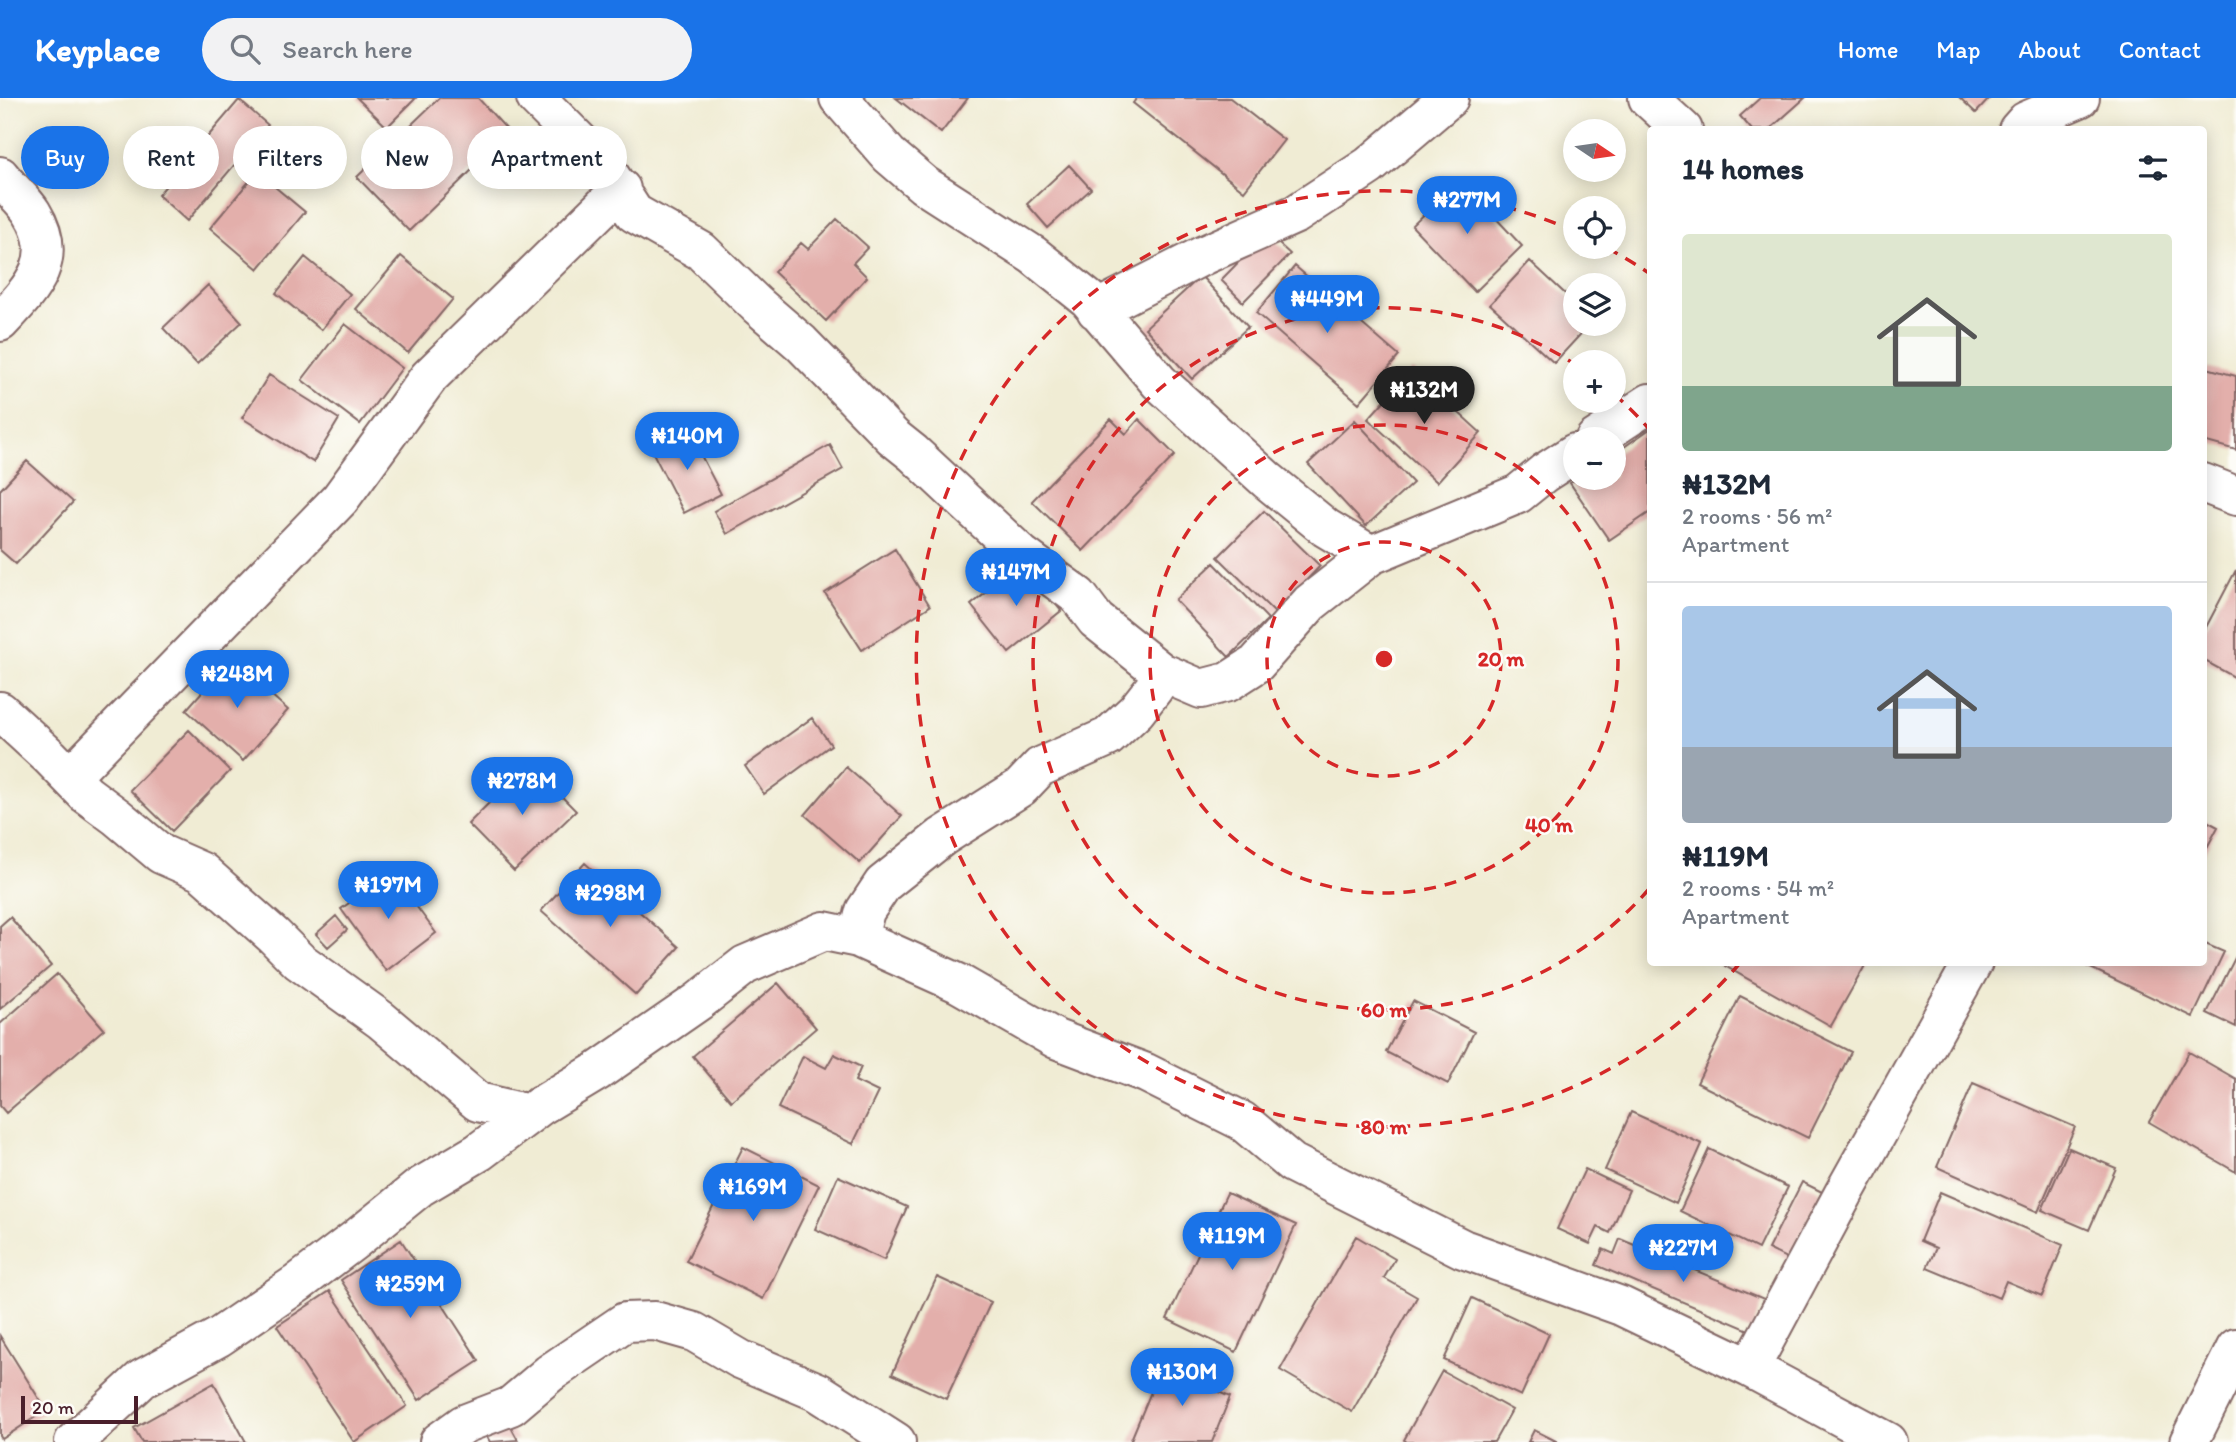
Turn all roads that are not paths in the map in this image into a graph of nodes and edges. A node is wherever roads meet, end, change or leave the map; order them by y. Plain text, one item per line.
1 (536, 98) edge
2 (839, 98) edge
3 (1449, 98) edge
4 (1648, 98) edge
5 (2080, 98) edge
6 (564, 126) edge
7 (1680, 126) edge
8 (2022, 126) edge
9 (0, 176) edge
10 (621, 189) joint
11 (1096, 310) junction
12 (0, 322) edge
13 (1647, 405) edge
14 (1613, 427) edge
15 (1563, 461) edge
16 (2207, 485) edge
17 (2236, 496) edge
18 (1371, 555) junction
19 (1161, 672) junction
20 (0, 711) edge
21 (70, 777) junction
22 (858, 938) junction
23 (1971, 966) edge
24 (529, 1114) junction
25 (2236, 1348) edge
26 (1750, 1368) junction
27 (74, 1442) edge
28 (439, 1442) edge
29 (896, 1442) edge
30 (1888, 1442) edge
31 (2189, 1442) edge

1 - 6 street
2 - 11 street
3 - 11 street
4 - 7 street
5 - 8 street
9 - 12 street
10 - 19 street
10 - 21 street
11 - 18 street
13 - 14 street
15 - 18 street
16 - 17 street
18 - 19 street
19 - 22 street
20 - 21 street
21 - 24 street
22 - 24 street
22 - 26 street
23 - 26 street
24 - 27 street
25 - 31 street
26 - 30 street
28 - 29 street

